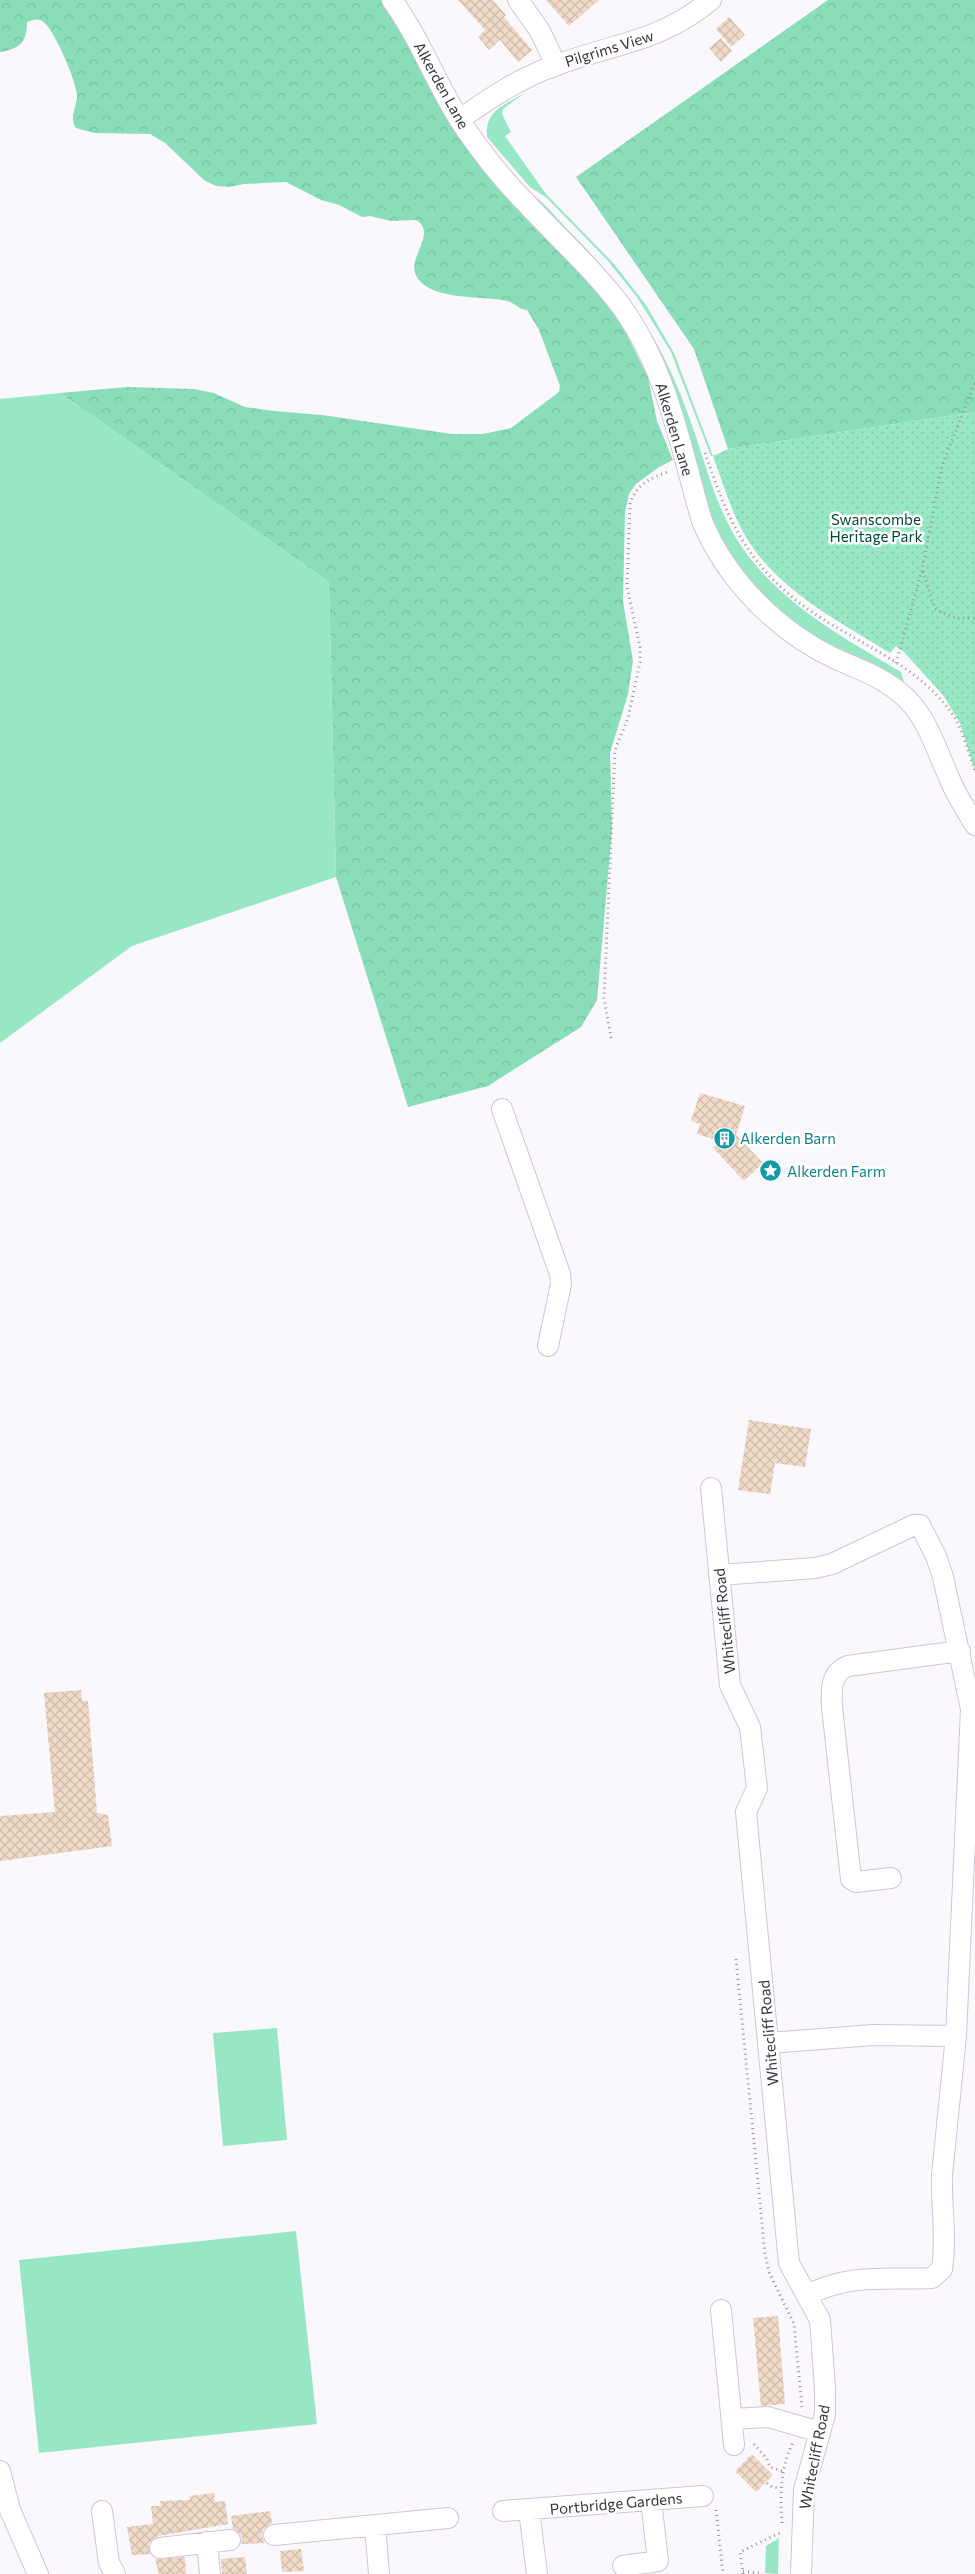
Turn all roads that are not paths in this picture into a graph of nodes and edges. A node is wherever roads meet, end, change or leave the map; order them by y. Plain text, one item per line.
1 (392, 0) edge
2 (518, 0) edge
3 (711, 0) edge
4 (556, 65) junction
5 (460, 119) junction
6 (975, 825) edge
7 (502, 1109) dead end
8 (548, 1346) dead end
9 (711, 1488) dead end
10 (719, 1575) junction
11 (960, 1651) junction
12 (891, 1878) dead end
13 (956, 2036) junction
14 (769, 2043) junction
15 (807, 2295) junction
16 (721, 2310) dead end
17 (820, 2432) junction
18 (0, 2471) edge
19 (709, 2499) road end
20 (651, 2500) junction
21 (529, 2510) junction
22 (102, 2511) dead end
23 (503, 2511) dead end
24 (448, 2518) dead end
25 (374, 2525) junction
26 (274, 2535) dead end
27 (230, 2540) dead end
28 (207, 2542) junction
29 (160, 2548) dead end
30 (623, 2566) dead end
31 (38, 2574) edge
32 (115, 2574) edge
33 (210, 2574) edge
34 (380, 2574) edge
35 (536, 2574) edge
36 (801, 2574) edge

1 - 5 street, Alkerden Lane
2 - 4 street, Pilgrims View
3 - 4 street, Pilgrims View
4 - 5 street, Pilgrims View
5 - 6 street, Alkerden Lane
7 - 8 street
9 - 10 street, Whitecliff Road
10 - 11 street
10 - 14 street, Whitecliff Road
11 - 12 street
11 - 13 street
13 - 14 street
13 - 15 street
14 - 15 street, Whitecliff Road
15 - 17 street, Whitecliff Road
16 - 17 street
17 - 36 street, Whitecliff Road
18 - 31 street
19 - 20 street, Portbridge Gardens
20 - 21 street, Portbridge Gardens
20 - 30 street
21 - 23 street, Portbridge Gardens
21 - 35 street, Portbridge Gardens
22 - 32 street
24 - 25 street
25 - 26 street
25 - 34 street
27 - 28 street
28 - 29 street
28 - 33 street

